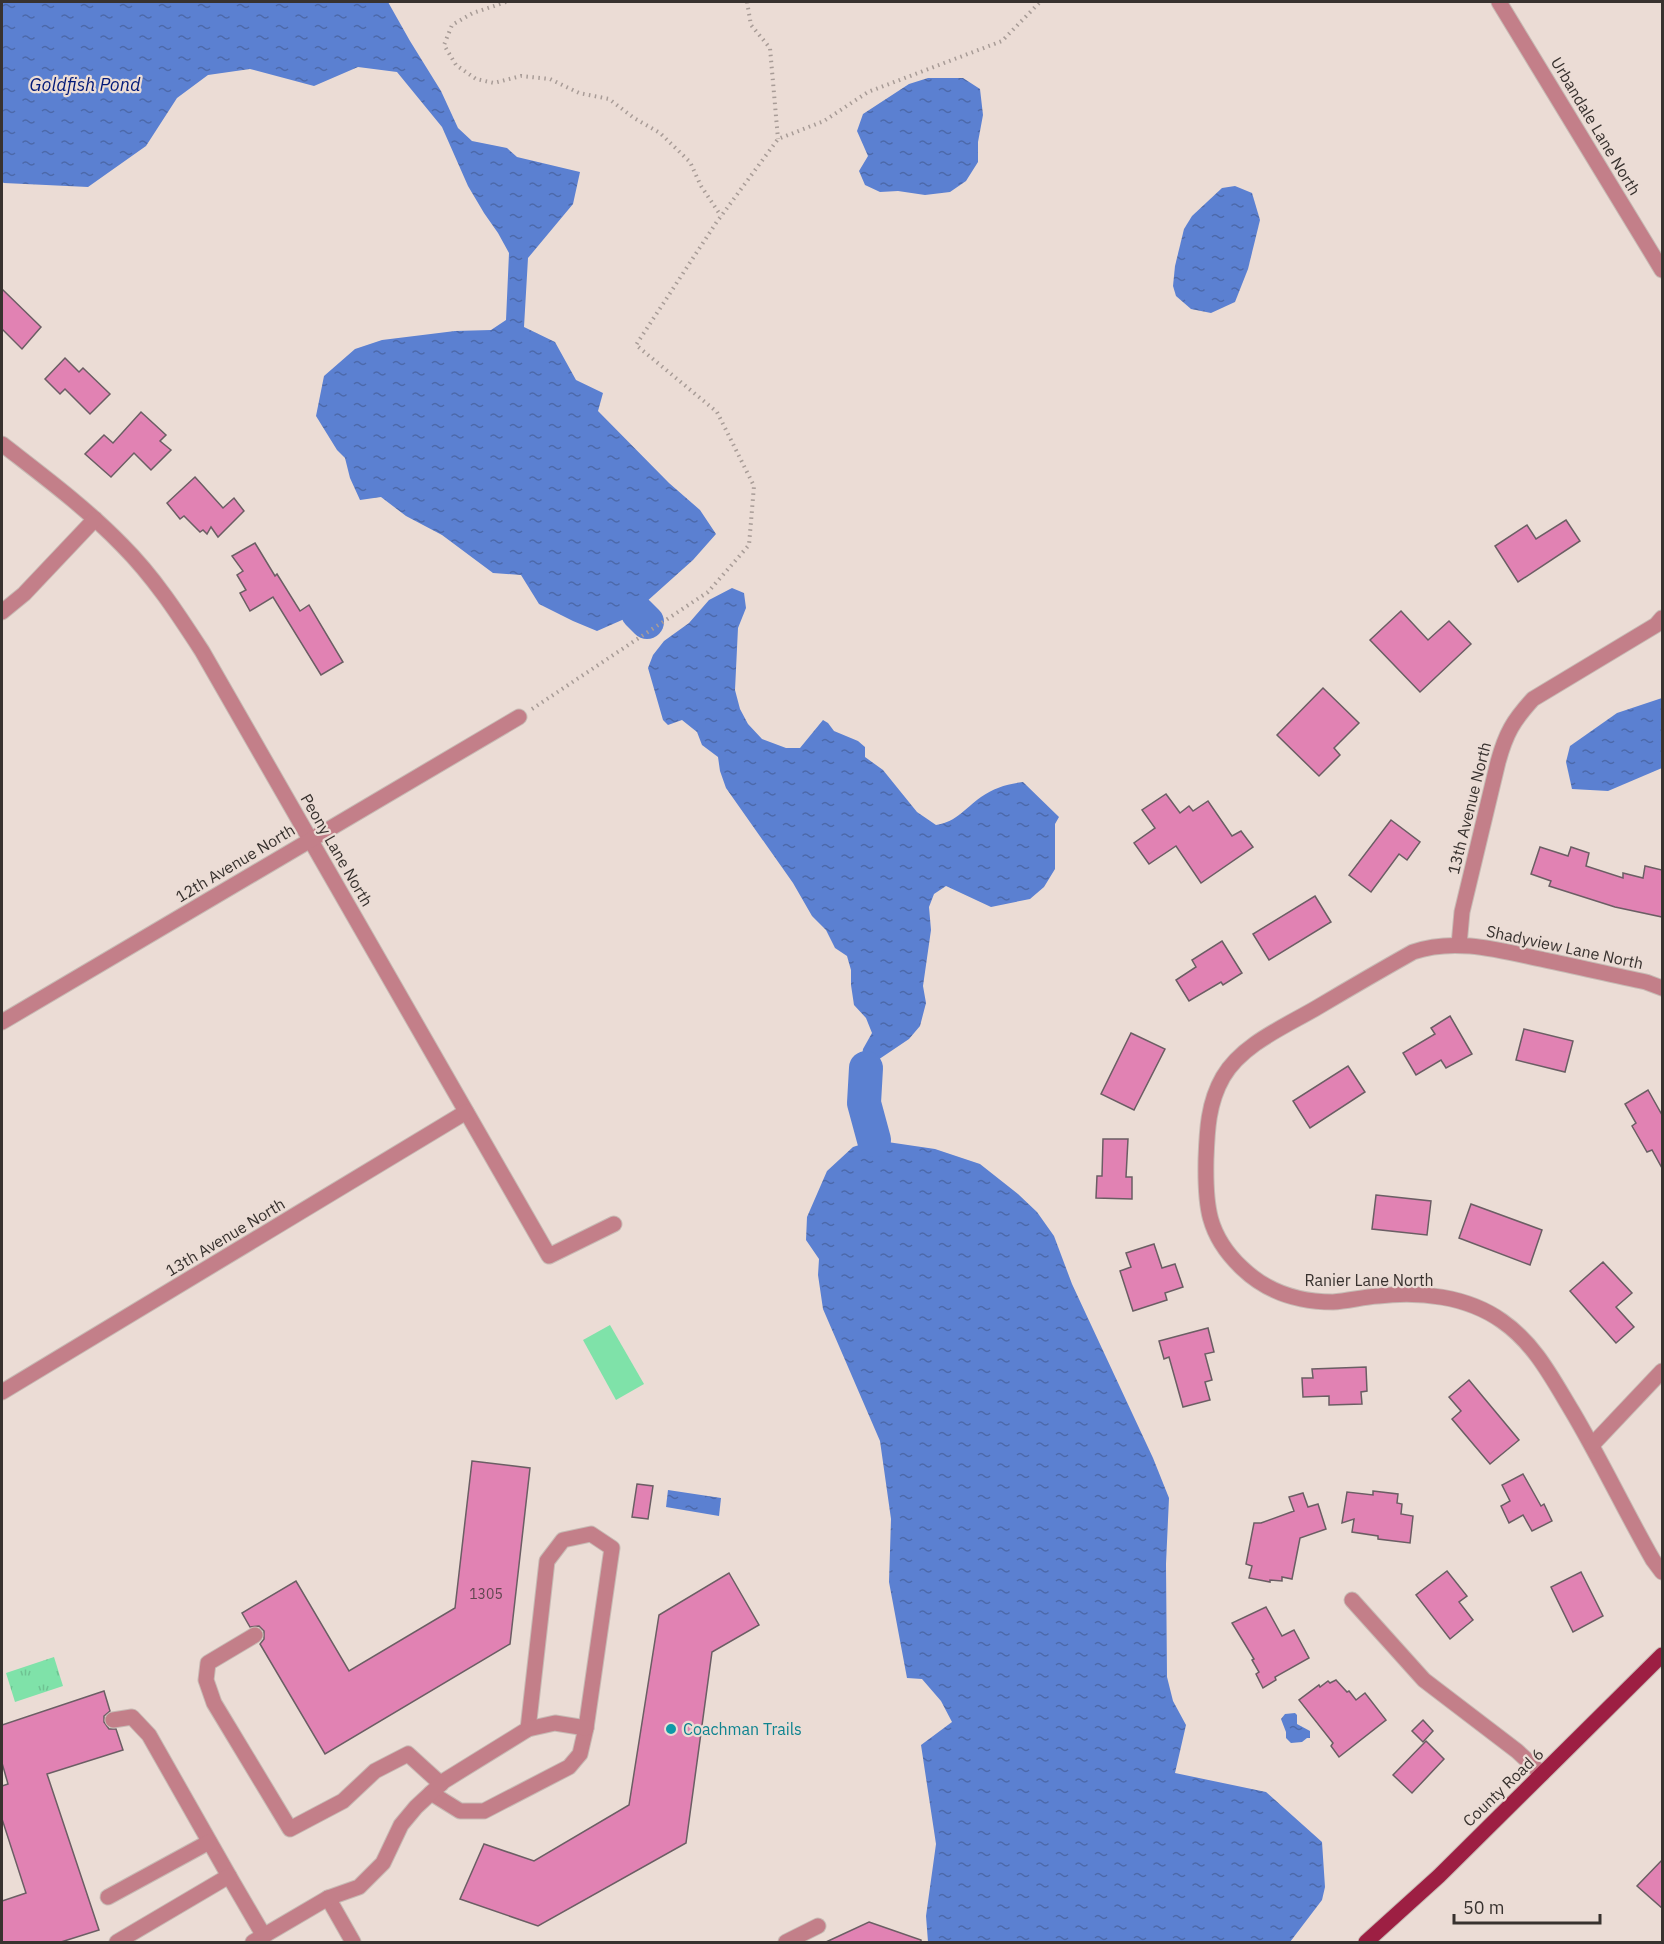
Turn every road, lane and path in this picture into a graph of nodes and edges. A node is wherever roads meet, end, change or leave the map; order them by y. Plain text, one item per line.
1 (507, 2) edge
2 (747, 2) edge
3 (1040, 2) edge
4 (1499, 2) edge
5 (778, 139) junction
6 (721, 216) junction
7 (1662, 270) edge
8 (2, 444) edge
9 (95, 519) junction
10 (2, 612) edge
11 (1662, 618) edge
12 (519, 717) joint
13 (309, 840) junction
14 (1459, 945) junction
15 (1662, 988) edge
16 (2, 1022) edge
17 (466, 1112) junction
18 (614, 1224) dead end
19 (1662, 1371) edge
20 (2, 1392) edge
21 (1592, 1445) junction
22 (1662, 1572) edge
23 (1352, 1600) dead end
24 (255, 1635) dead end
25 (1662, 1655) edge
26 (113, 1720) dead end
27 (586, 1728) junction
28 (528, 1729) junction
29 (1542, 1774) junction
30 (436, 1789) junction
31 (209, 1842) junction
32 (229, 1876) junction
33 (108, 1897) dead end
34 (328, 1898) junction
35 (818, 1926) dead end
36 (258, 1939) edge
37 (117, 1942) edge
38 (353, 1942) edge
39 (786, 1942) edge
40 (1366, 1942) edge

1 - 6 path
2 - 5 path
3 - 5 path
4 - 7 street, Urbandale Lane North
5 - 6 path
6 - 12 path
8 - 9 street, Peony Lane North
9 - 10 street
9 - 13 street, Peony Lane North
11 - 14 street, 13th Avenue North
12 - 13 street, 12th Avenue North
13 - 16 street, 12th Avenue North
13 - 17 street, Peony Lane North
14 - 15 street, Shadyview Lane North
14 - 21 street, Ranier Lane North
17 - 18 street, Peony Lane North
17 - 20 street, 13th Avenue North
19 - 21 street
21 - 22 street, Ranier Lane North
23 - 29 street
24 - 30 street
25 - 29 main road, County Road 6
26 - 31 street
27 - 28 street
27 - 28 street
27 - 30 street
28 - 30 street
29 - 40 main road, County Road 6
30 - 34 street
31 - 32 street
31 - 33 street
32 - 36 street
32 - 37 street
34 - 36 street
34 - 38 street
35 - 39 street

